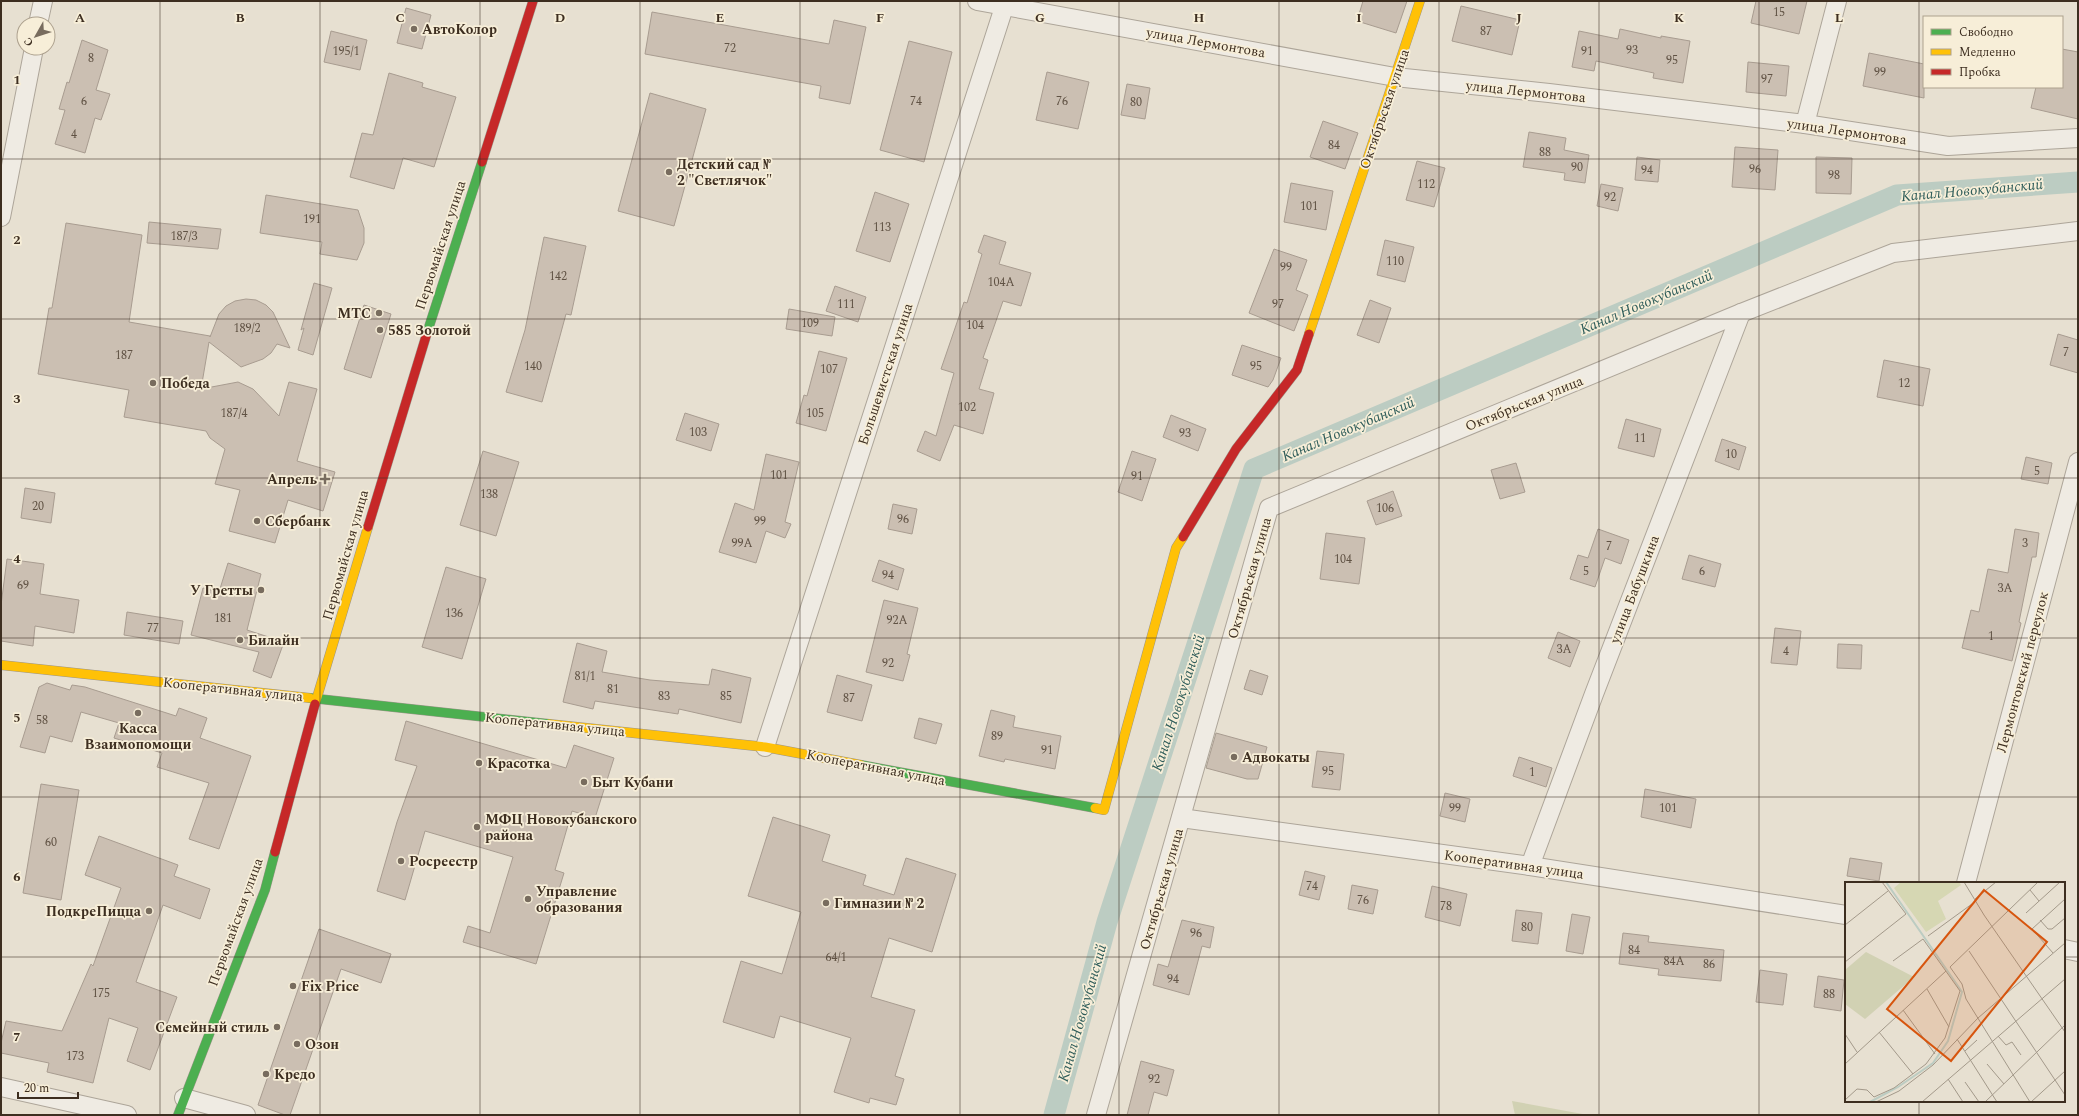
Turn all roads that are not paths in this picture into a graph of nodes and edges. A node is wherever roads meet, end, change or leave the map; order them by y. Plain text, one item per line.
1 (43, 1) edge
2 (533, 1) edge
3 (977, 1) edge
4 (1420, 1) edge
5 (1837, 1) edge
6 (1005, 3) edge
7 (40, 16) edge
8 (32, 56) edge
9 (1394, 77) junction
10 (1805, 124) junction
11 (2078, 138) edge
12 (1, 217) edge
13 (2078, 231) edge
14 (1741, 313) junction
15 (2078, 462) edge
16 (1, 666) edge
17 (317, 698) junction
18 (765, 747) junction
19 (1104, 810) joint
20 (1181, 818) junction
21 (1530, 866) junction
22 (1966, 882) edge
23 (1845, 915) edge
24 (2065, 949) edge
25 (2078, 952) edge
26 (1, 1087) edge
27 (184, 1098) junction
28 (127, 1115) edge
29 (178, 1115) edge
30 (246, 1115) edge
31 (1096, 1115) edge

1 - 7 street
2 - 17 street, Первомайская улица
3 - 6 street, улица Лермонтова
4 - 9 street, Октябрьская улица
5 - 10 street
6 - 9 street, улица Лермонтова
6 - 18 street, Большевистская улица
8 - 12 street
9 - 10 street, улица Лермонтова
9 - 19 street, Октябрьская улица
10 - 11 street, улица Лермонтова
13 - 14 street
14 - 20 street, Октябрьская улица
14 - 21 street, улица Бабушкина
15 - 22 street, Лермонтовский переулок
16 - 17 street, Кооперативная улица
17 - 18 street, Кооперативная улица
17 - 27 street, Первомайская улица
18 - 19 street, Кооперативная улица
20 - 21 street, Кооперативная улица
20 - 31 street, Октябрьская улица
21 - 23 street, Кооперативная улица
24 - 25 street
26 - 28 street
27 - 29 street, Первомайская улица
27 - 30 street

